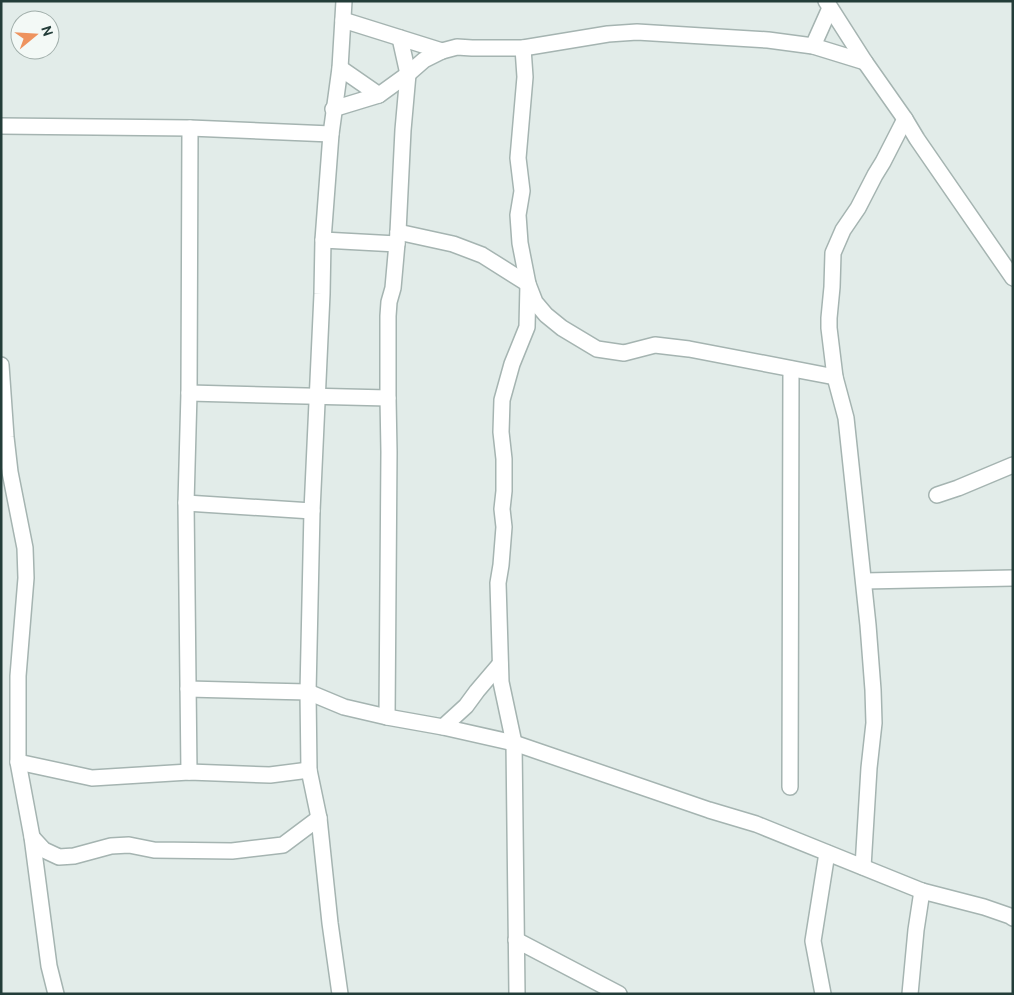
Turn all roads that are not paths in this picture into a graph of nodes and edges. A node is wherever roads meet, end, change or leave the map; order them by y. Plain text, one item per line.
1 (344, 1) edge
2 (828, 4) edge
3 (342, 20) junction
4 (400, 38) junction
5 (813, 46) junction
6 (523, 48) junction
7 (442, 51) junction
8 (865, 62) junction
9 (340, 68) junction
10 (408, 74) junction
11 (379, 95) junction
12 (334, 109) junction
13 (905, 119) junction
14 (1, 126) edge
15 (190, 128) junction
16 (331, 134) junction
17 (397, 238) junction
18 (323, 240) junction
19 (1013, 278) edge
20 (528, 284) junction
21 (1, 365) edge
22 (791, 368) junction
23 (835, 377) junction
24 (2, 386) edge
25 (189, 393) junction
26 (317, 397) junction
27 (388, 398) junction
28 (1013, 464) edge
29 (937, 495) dead end
30 (186, 503) junction
31 (312, 511) junction
32 (1013, 578) edge
33 (864, 581) junction
34 (500, 664) junction
35 (188, 689) junction
36 (308, 692) junction
37 (387, 717) junction
38 (443, 727) junction
39 (514, 743) junction
40 (18, 762) junction
41 (309, 770) junction
42 (189, 772) junction
43 (790, 787) dead end
44 (319, 818) junction
45 (32, 837) junction
46 (827, 854) junction
47 (864, 867) junction
48 (922, 891) junction
49 (1013, 918) edge
50 (516, 940) junction
51 (56, 994) edge
52 (340, 994) edge
53 (517, 994) edge
54 (619, 994) edge
55 (823, 994) edge
56 (910, 994) edge

1 - 3 street
2 - 5 street
2 - 8 street
3 - 4 street
3 - 9 street
4 - 7 street
4 - 10 street
5 - 6 street
5 - 8 street
6 - 7 street
6 - 20 street
7 - 10 street
8 - 13 street
9 - 11 street
9 - 12 street
10 - 11 street
10 - 17 street
11 - 12 street
12 - 16 street
13 - 19 street
13 - 23 street
14 - 15 street
15 - 16 street
15 - 25 street
16 - 18 street
17 - 18 street
17 - 20 street
17 - 27 street
18 - 26 street
20 - 22 street
20 - 34 street
21 - 24 street
22 - 23 street
22 - 43 street
23 - 33 street
24 - 40 street
25 - 26 street
25 - 30 street
26 - 27 street
26 - 31 street
27 - 37 street
28 - 29 street
30 - 31 street
30 - 35 street
31 - 36 street
32 - 33 street
33 - 47 street
34 - 38 street
34 - 39 street
35 - 36 street
35 - 42 street
36 - 37 street
36 - 41 street
37 - 38 street
38 - 39 street
39 - 46 street
39 - 50 street
40 - 42 street
40 - 45 street
41 - 42 street
41 - 44 street
44 - 45 street
44 - 52 street
45 - 51 street
46 - 47 street
46 - 55 street
47 - 48 street
48 - 49 street
48 - 56 street
50 - 53 street
50 - 54 street

